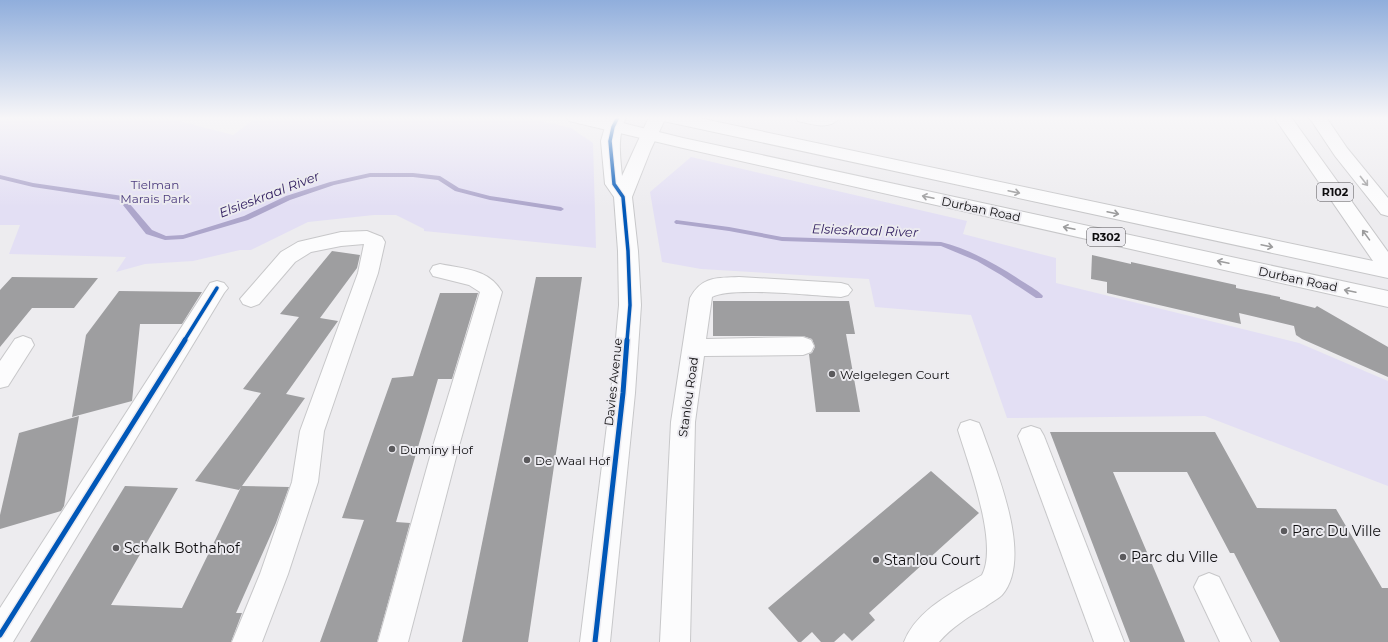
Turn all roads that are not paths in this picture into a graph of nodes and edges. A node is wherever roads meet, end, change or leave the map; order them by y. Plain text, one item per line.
1 (611, 147) edge
2 (644, 147) edge
3 (703, 147) edge
4 (804, 147) edge
5 (1303, 147) edge
6 (1337, 147) edge
7 (623, 197) junction
8 (1388, 210) edge
9 (1388, 267) edge
10 (440, 271) dead end
11 (1388, 271) edge
12 (217, 288) dead end
13 (841, 290) dead end
14 (251, 299) dead end
15 (1388, 299) edge
16 (23, 345) dead end
17 (803, 346) dead end
18 (694, 348) junction
19 (0, 379) edge
20 (970, 430) dead end
21 (1031, 436) dead end
22 (1209, 587) dead end
23 (0, 635) edge
24 (247, 642) edge
25 (394, 642) edge
26 (595, 642) edge
27 (675, 642) edge
28 (919, 642) edge
29 (1109, 642) edge
30 (1236, 642) edge

1 - 7 main road, Davies Avenue
2 - 7 main road, Davies Avenue
15 -> 3 main road, Durban Road / R302
4 -> 11 main road, Durban Road / R302
9 -> 5 main road, R102
6 -> 8 main road, R102
7 - 26 main road, Davies Avenue
10 - 25 main road
12 - 23 main road
13 - 18 main road, Stanlou Road
14 - 24 main road
16 - 19 main road
17 - 18 main road
18 - 27 main road, Stanlou Road
20 - 28 main road
21 - 29 main road
22 - 30 main road

